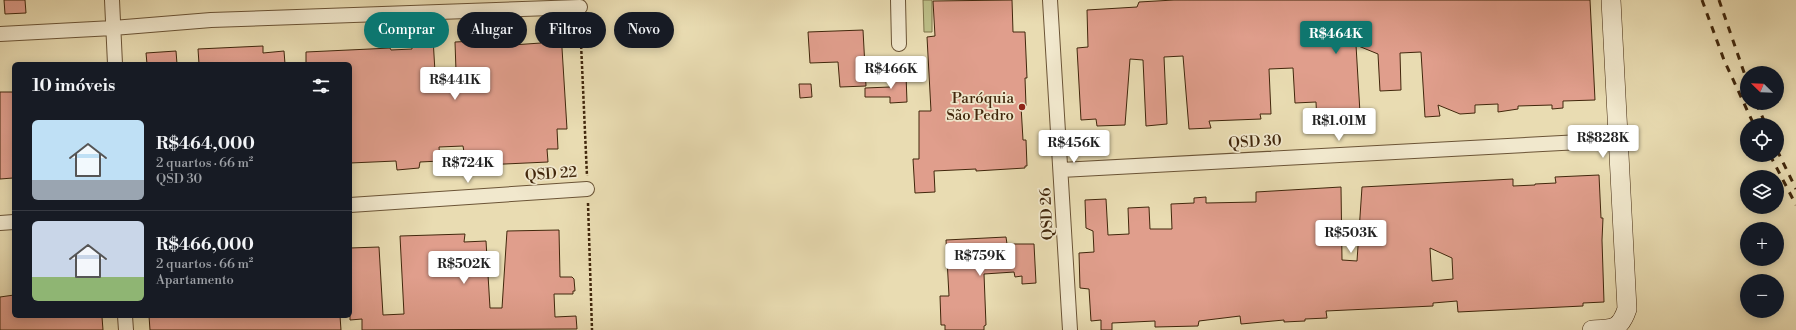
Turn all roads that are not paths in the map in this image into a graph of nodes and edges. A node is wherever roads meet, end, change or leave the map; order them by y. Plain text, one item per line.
1 (112, 0) edge
2 (898, 0) edge
3 (1050, 0) edge
4 (1611, 0) edge
5 (580, 7) road end
6 (113, 28) junction
7 (0, 34) edge
8 (899, 44) dead end
9 (114, 62) edge
10 (1618, 140) junction
11 (1061, 170) junction
12 (587, 189) road end
13 (352, 205) edge
14 (0, 222) edge
15 (12, 222) edge
16 (125, 318) edge
17 (1613, 329) edge
18 (126, 330) edge
19 (1070, 330) edge
20 (1592, 330) edge

1 - 6 street
2 - 8 street
3 - 11 street, QSD 26
4 - 10 street
5 - 6 street
6 - 7 street
6 - 9 street
10 - 11 street, QSD 30
10 - 17 street
11 - 19 street, QSD 26
12 - 13 street, QSD 22
14 - 15 street
16 - 18 street
17 - 20 street

